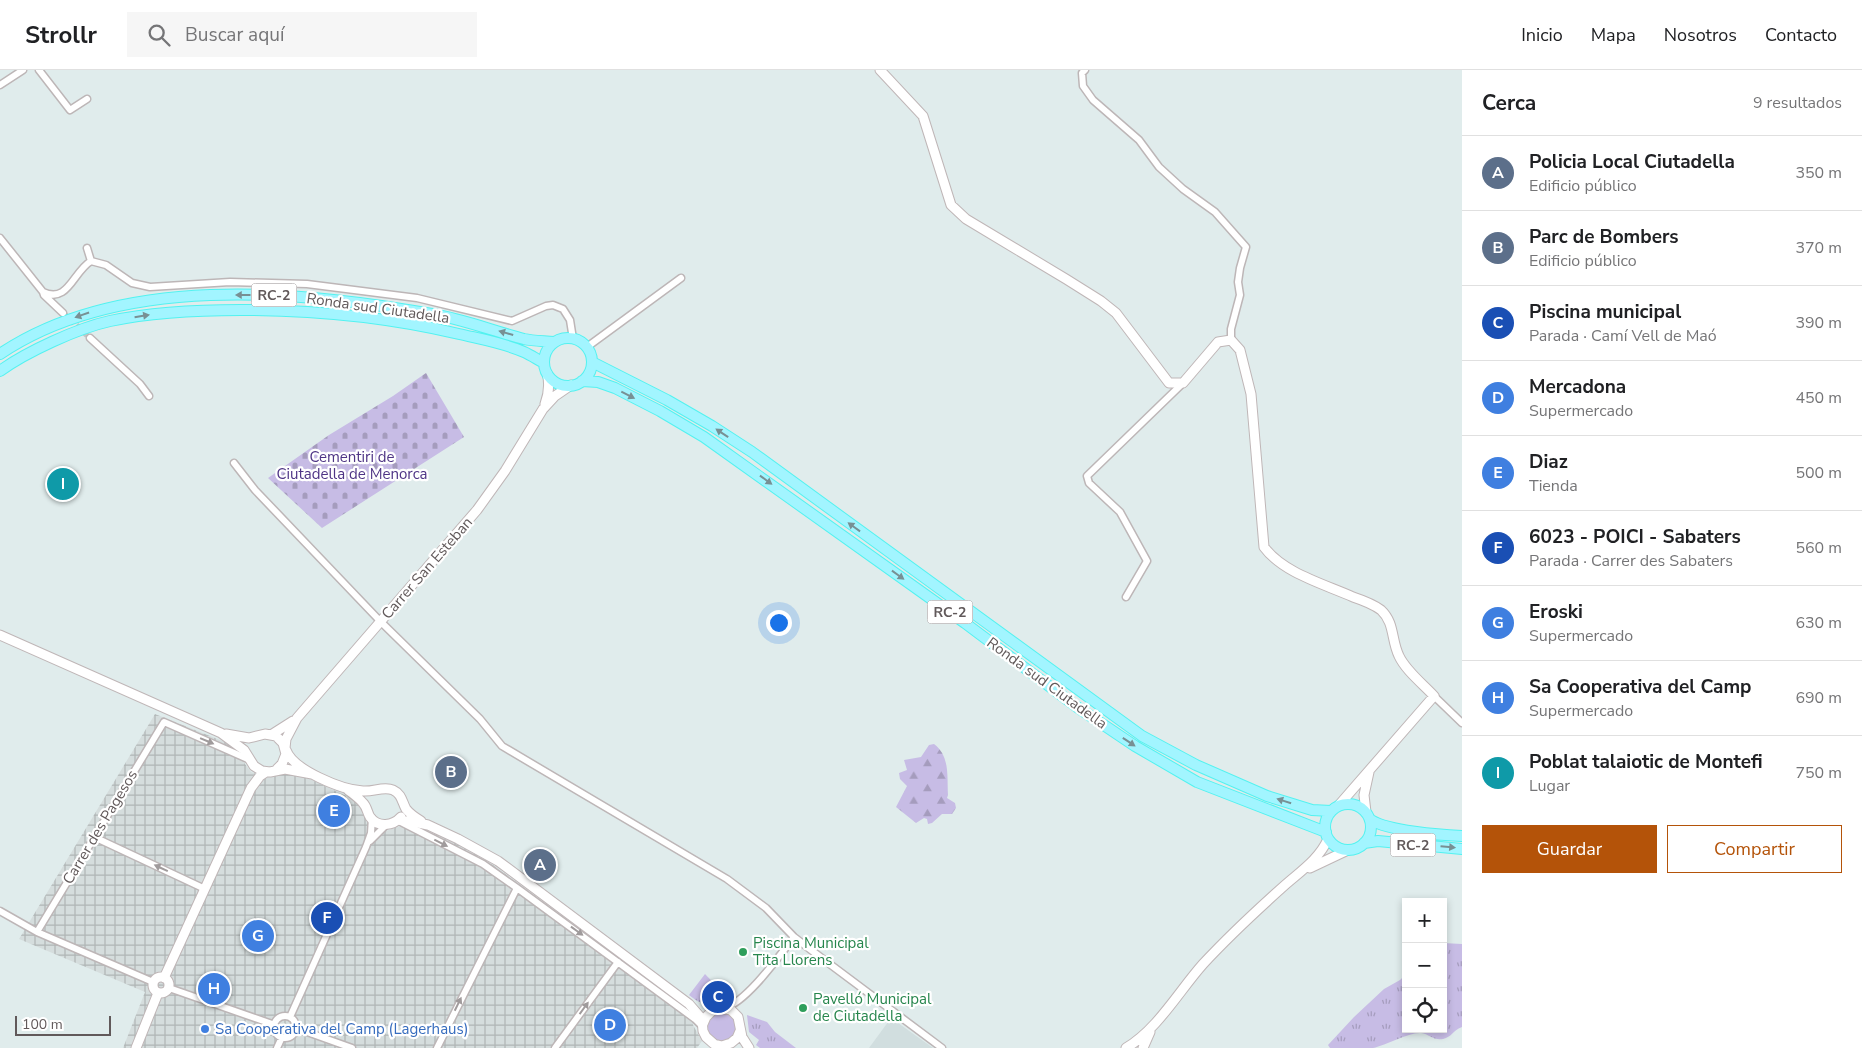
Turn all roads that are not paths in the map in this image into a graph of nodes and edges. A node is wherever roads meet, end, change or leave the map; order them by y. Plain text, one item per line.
1 (23, 70) edge
2 (39, 70) edge
3 (880, 70) edge
4 (1085, 70) edge
5 (0, 85) edge
6 (87, 99) dead end
7 (0, 238) edge
8 (87, 248) dead end
9 (91, 261) junction
10 (682, 278) dead end
11 (43, 292) junction
12 (63, 313) tunnel mouth
13 (90, 338) tunnel mouth
14 (573, 339) junction
15 (1230, 340) junction
16 (554, 342) junction
17 (586, 347) junction
18 (0, 354) edge
19 (592, 362) junction
20 (546, 368) junction
21 (0, 371) edge
22 (582, 381) junction
23 (1182, 383) junction
24 (571, 385) junction
25 (149, 396) dead end
26 (543, 409) junction
27 (234, 463) dead end
28 (1126, 597) dead end
29 (381, 622) junction
30 (0, 635) edge
31 (1434, 696) junction
32 (297, 718) junction
33 (1462, 722) edge
34 (220, 733) junction
35 (271, 735) junction
36 (260, 736) junction
37 (286, 749) junction
38 (251, 761) junction
39 (277, 769) junction
40 (1370, 770) junction
41 (266, 772) junction
42 (312, 774) junction
43 (340, 786) junction
44 (251, 788) junction
45 (379, 790) junction
46 (404, 805) junction
47 (1335, 808) junction
48 (370, 814) junction
49 (1368, 816) junction
50 (398, 820) junction
51 (386, 825) junction
52 (428, 826) junction
53 (1327, 835) junction
54 (1462, 836) edge
55 (94, 837) junction
56 (1364, 844) junction
57 (366, 847) junction
58 (1462, 849) edge
59 (1348, 850) junction
60 (1301, 872) junction
61 (517, 888) junction
62 (205, 889) junction
63 (0, 911) edge
64 (37, 932) junction
65 (794, 937) junction
66 (618, 962) junction
67 (164, 978) junction
68 (153, 982) junction
69 (169, 988) junction
70 (158, 993) junction
71 (747, 994) junction
72 (689, 1004) junction
73 (724, 1008) junction
74 (710, 1011) junction
75 (290, 1017) junction
76 (738, 1017) junction
77 (1157, 1020) junction
78 (275, 1024) junction
79 (703, 1025) junction
80 (296, 1028) junction
81 (740, 1031) junction
82 (282, 1037) junction
83 (731, 1043) junction
84 (710, 1047) edge
85 (136, 1048) edge
86 (277, 1048) edge
87 (352, 1048) edge
88 (437, 1048) edge
89 (556, 1048) edge
90 (748, 1048) edge
91 (942, 1048) edge
92 (1126, 1048) edge
93 (1143, 1048) edge

1 - 5 street
2 - 6 street
3 - 23 street
4 - 15 street
7 - 11 street
8 - 9 street
9 - 11 street
9 - 14 street
10 - 17 street
11 - 12 street
13 - 25 street
14 - 16 main road, RC-2
14 - 17 main road
15 - 23 street
15 - 31 street
16 -> 18 main road, Ronda sud Ciutadella / RC-2
16 - 20 main road
17 - 19 main road
19 - 22 main road
47 -> 19 main road, Ronda sud Ciutadella / RC-2
21 -> 20 main road, Ronda sud Ciutadella / RC-2
20 - 24 main road, RC-2
20 - 26 street, Carrer San Esteban
22 - 24 main road, RC-2
22 -> 53 main road, Ronda sud Ciutadella / RC-2
23 - 28 street
24 - 26 street, Carrer San Esteban
26 - 29 street, Carrer San Esteban
27 - 29 street
29 - 32 street, Carrer San Esteban
29 - 65 street
30 - 34 street
31 - 33 street
31 - 40 street
32 - 35 street, Carrer San Esteban
32 - 37 street, Carrer San Esteban
34 - 36 street
34 - 38 street
35 - 36 street
35 - 37 street
36 - 38 street
37 - 39 street
37 - 42 street
38 - 41 street
38 - 44 street
55 -> 38 street, Carrer des Pagesos
39 - 41 street
39 - 42 street
40 - 47 street
40 - 49 street
41 - 44 street
42 - 43 street
43 - 45 street
43 - 48 street
44 - 62 street
45 - 46 street
45 - 48 street
46 - 50 street
46 - 52 street
47 - 49 main road, RC-2
47 - 53 main road
48 - 51 street
48 - 57 street
49 - 54 main road, RC-2
49 - 56 main road, RC-2
50 - 51 street
50 - 52 street
50 -> 61 street
51 - 57 street
52 - 72 street
53 - 59 main road, RC-2
53 - 60 street
62 -> 55 street
55 - 64 street, Carrer des Pagesos
56 -> 58 main road, RC-2
56 - 59 main road, RC-2
57 - 75 street
59 - 60 street
60 - 77 street
61 -> 66 street
88 -> 61 street
62 - 67 street
63 - 64 street
64 - 68 street
65 - 71 street
65 - 91 street
66 - 79 street
89 -> 66 street
67 - 68 street
67 - 69 street
68 - 70 street
69 - 70 street
69 - 78 street
70 - 85 street
71 - 73 street
71 - 76 street
72 - 74 street
72 - 79 street
73 - 74 street
73 - 76 street
74 - 79 street
75 - 78 street
75 - 80 street
76 - 81 street
77 - 92 street
77 - 93 street
78 - 82 street
79 - 84 street
80 - 82 street
80 - 87 street
81 - 83 street
81 - 90 street
82 - 86 street
83 - 84 street
83 - 90 street

